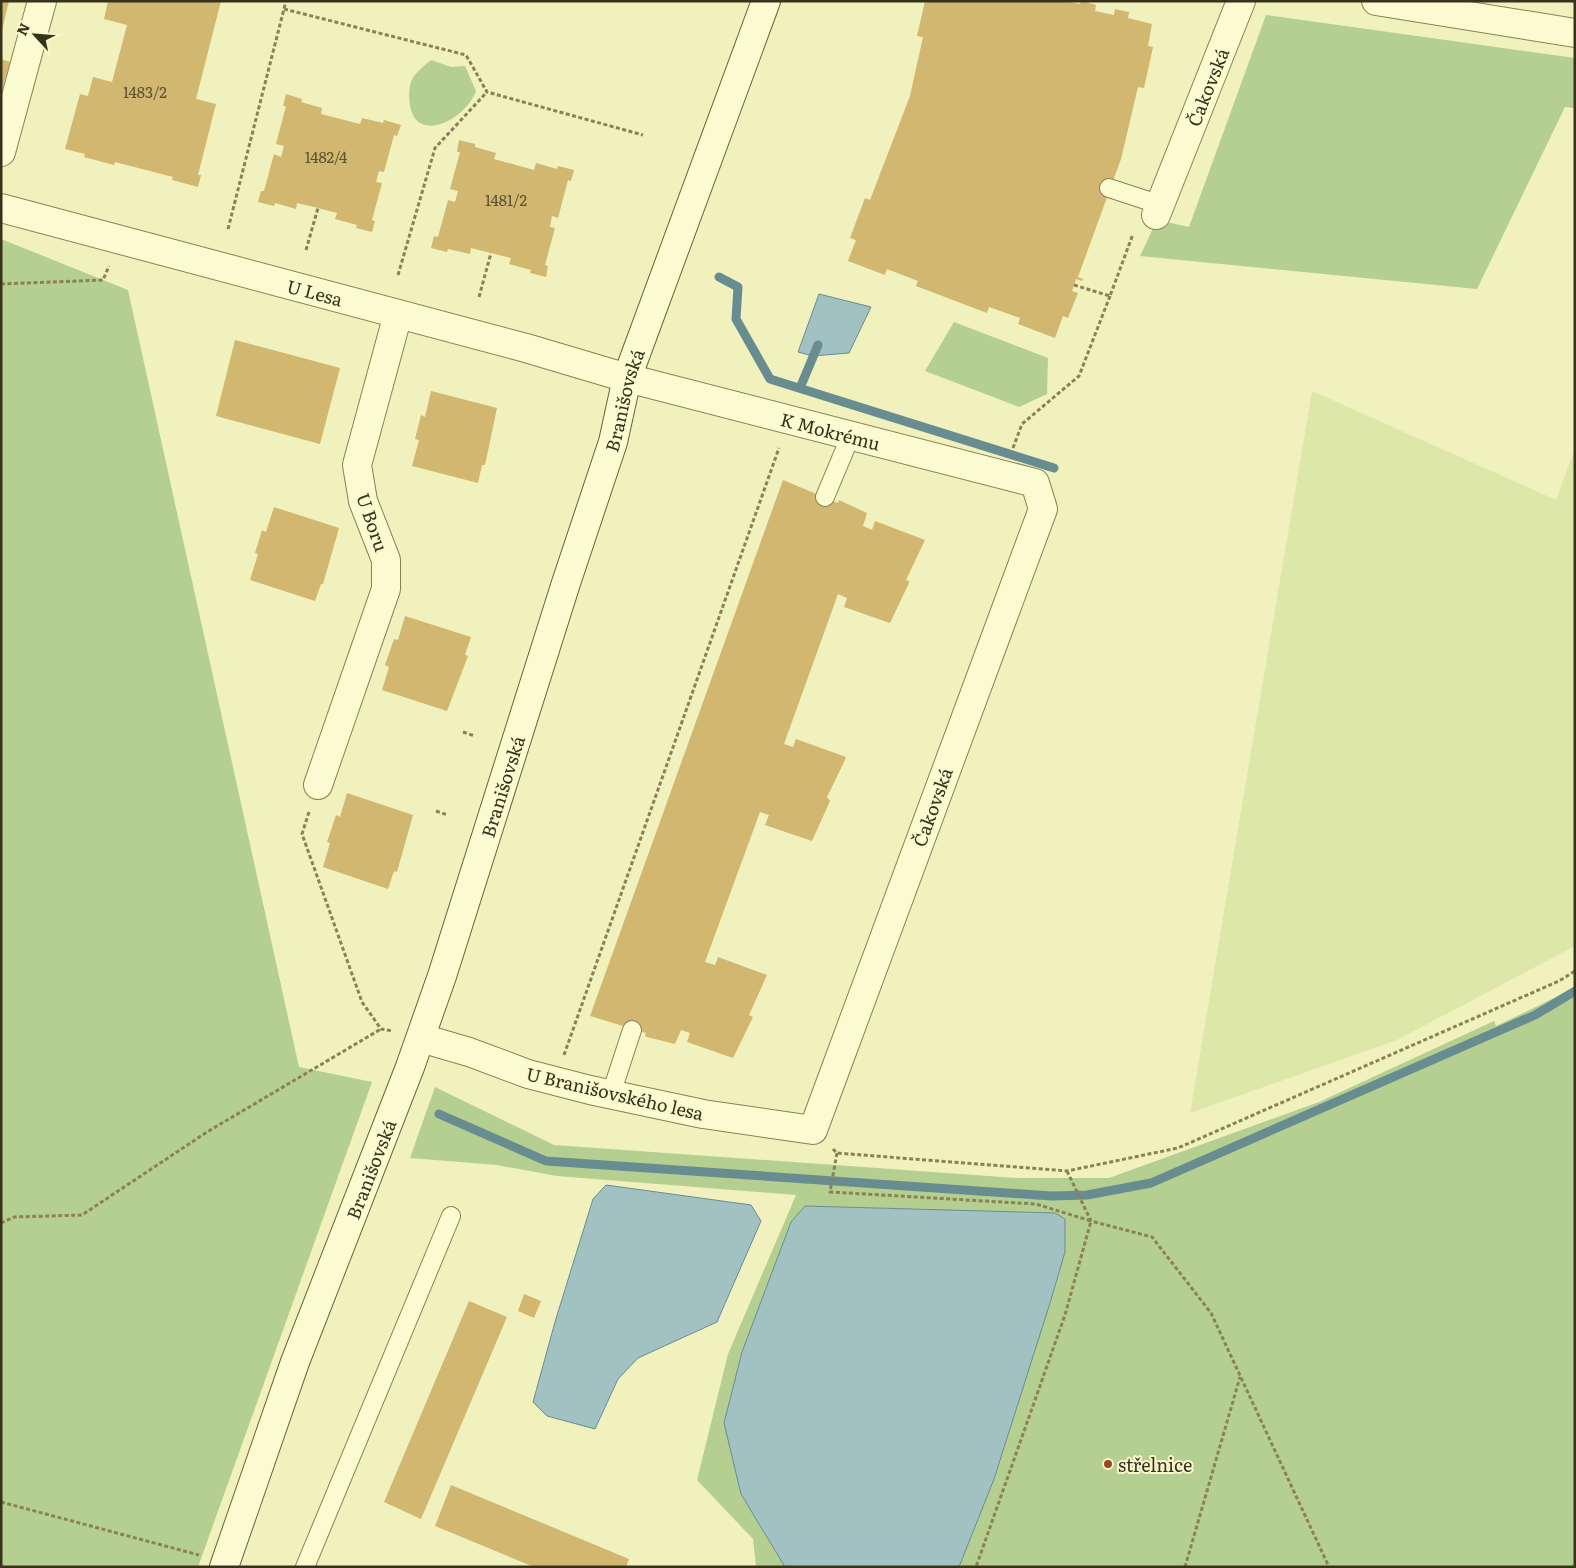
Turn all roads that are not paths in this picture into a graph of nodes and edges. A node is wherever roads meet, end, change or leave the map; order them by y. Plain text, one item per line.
1 (42, 1) edge
2 (766, 1) edge
3 (1241, 1) edge
4 (1376, 1) edge
5 (1575, 33) edge
6 (1, 152) edge
7 (1109, 188) dead end
8 (1154, 207) joint
9 (1, 208) edge
10 (398, 314) junction
11 (627, 378) junction
12 (851, 435) junction
13 (1035, 483) joint
14 (825, 497) dead end
15 (318, 785) road end
16 (632, 1030) dead end
17 (421, 1038) junction
18 (611, 1094) junction
19 (813, 1130) joint
20 (451, 1216) dead end
21 (225, 1564) edge
22 (305, 1567) edge

1 - 6 street
2 - 11 street, Branišovská
3 - 8 street, Čakovská
4 - 5 street
7 - 8 lane
9 - 10 street, U Lesa
10 - 11 street, U Lesa
10 - 15 street, U Boru
11 - 12 street, K Mokrému
11 - 17 street, Branišovská
12 - 13 street, K Mokrému
12 - 14 lane
13 - 19 street, Čakovská
16 - 18 lane
17 - 18 street, U Branišovského lesa
17 - 21 street, Branišovská
18 - 19 street, U Branišovského lesa
20 - 22 lane

